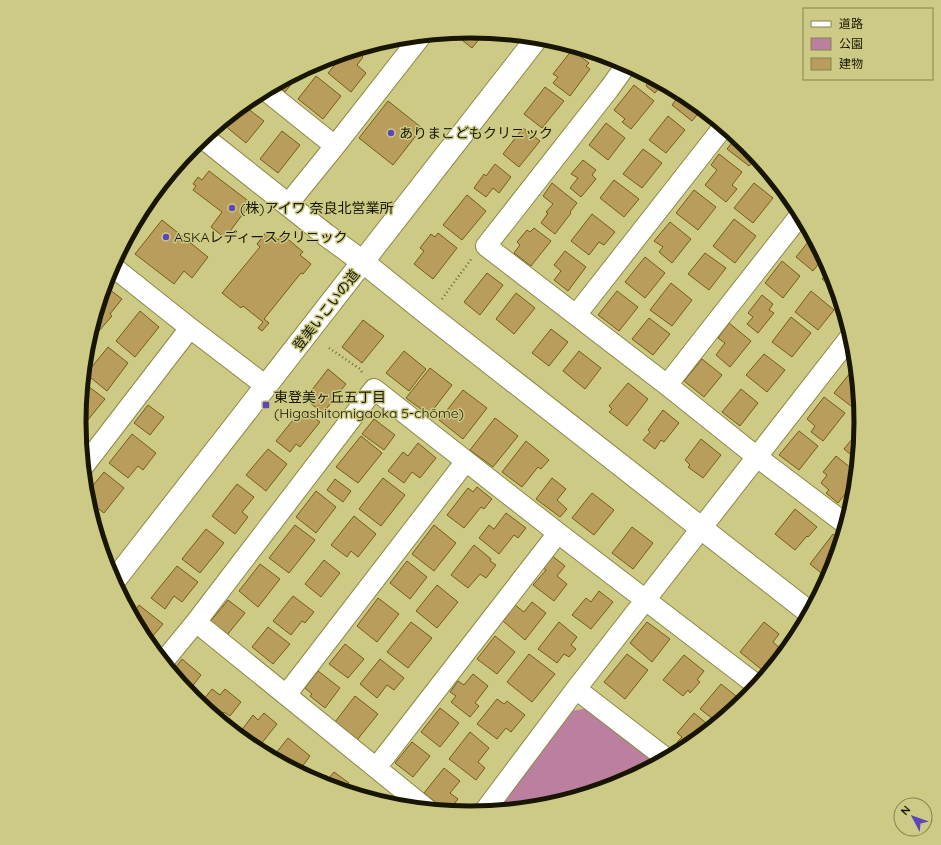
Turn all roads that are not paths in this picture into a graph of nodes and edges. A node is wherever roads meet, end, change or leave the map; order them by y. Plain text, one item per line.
1 (417, 42) edge
2 (533, 43) edge
3 (623, 69) edge
4 (271, 95) edge
5 (721, 130) edge
6 (208, 142) edge
7 (335, 146) junction
8 (288, 204) junction
9 (797, 220) edge
10 (363, 262) junction
11 (117, 270) edge
12 (576, 315) junction
13 (190, 328) junction
14 (847, 342) edge
15 (667, 385) junction
16 (266, 386) junction
17 (757, 457) junction
18 (88, 461) edge
19 (466, 461) junction
20 (842, 522) edge
21 (701, 528) junction
22 (558, 533) junction
23 (118, 576) edge
24 (646, 600) junction
25 (806, 610) edge
26 (196, 622) junction
27 (166, 658) edge
28 (753, 683) edge
29 (576, 688) junction
30 (286, 695) junction
31 (662, 755) edge
32 (376, 768) junction
33 (421, 804) edge
34 (488, 806) edge

1 - 7 street
2 - 10 street, 登美いこいの道
3 - 12 street
4 - 7 street
5 - 12 street
6 - 8 street
7 - 8 street
8 - 10 street
9 - 15 street
10 - 16 street, 登美いこいの道
10 - 21 street
11 - 13 street
12 - 15 street
13 - 16 street
13 - 18 street
14 - 17 street
15 - 17 street
16 - 23 street, 登美いこいの道
17 - 20 street
17 - 21 street
19 - 22 street
19 - 26 street
19 - 30 street
21 - 24 street
21 - 25 street
22 - 24 street
22 - 32 street
24 - 28 street
24 - 29 street
26 - 27 street
26 - 30 street
29 - 31 street
29 - 34 street
30 - 32 street
32 - 33 street

